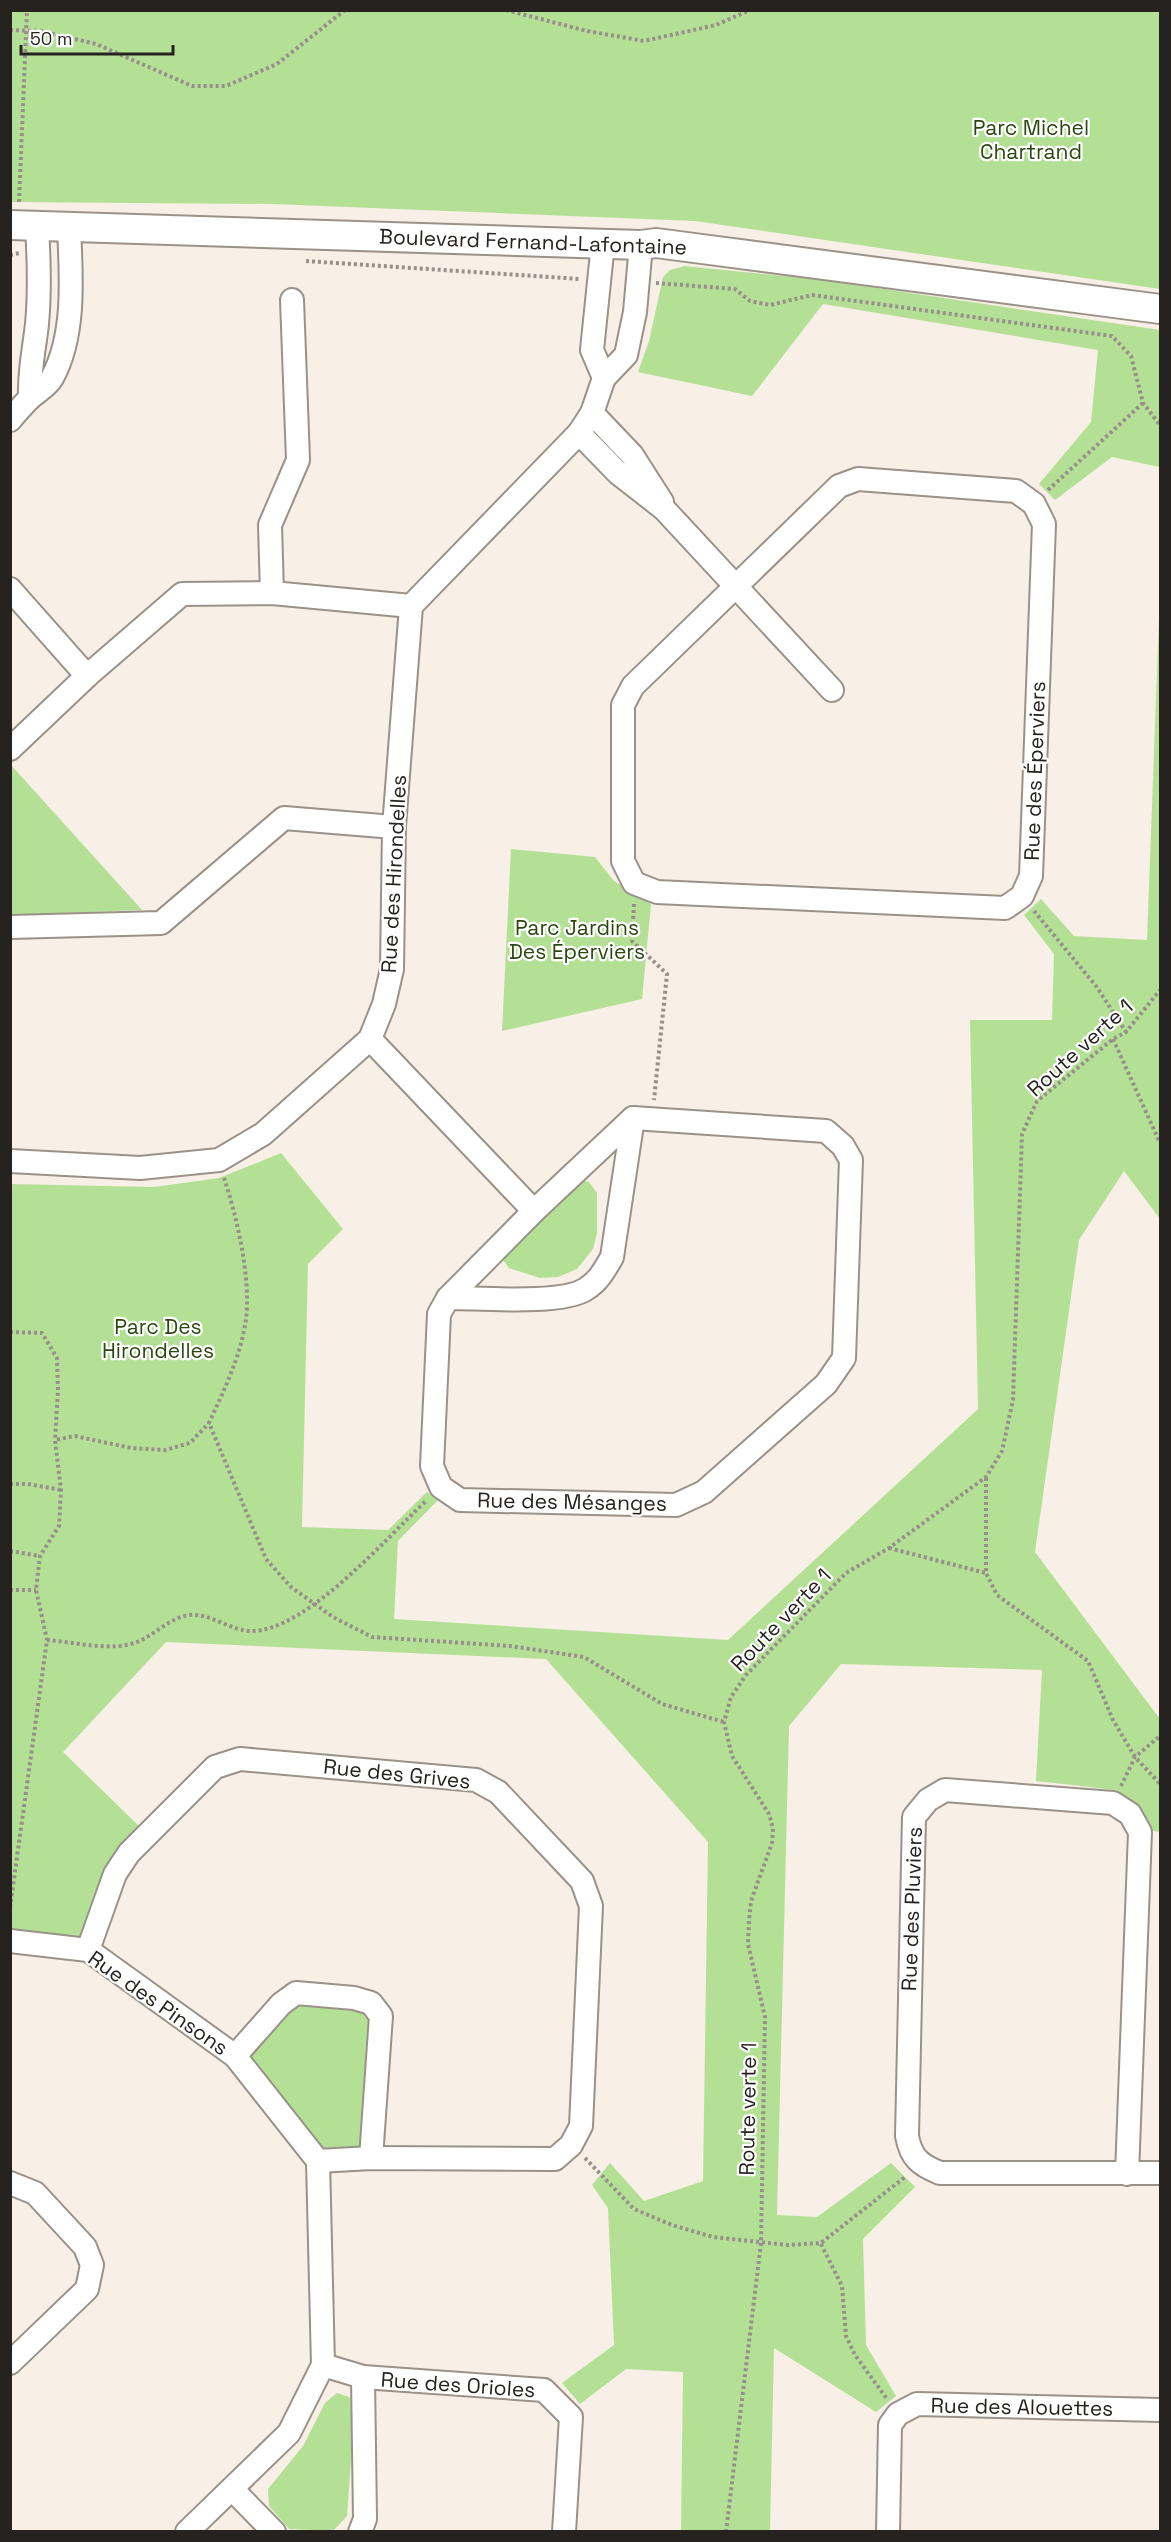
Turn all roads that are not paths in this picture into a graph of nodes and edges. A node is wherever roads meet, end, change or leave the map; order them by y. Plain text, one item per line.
1 (69, 228) junction
2 (26, 231) edge
3 (603, 243) junction
4 (641, 245) junction
5 (292, 300) dead end
6 (1161, 309) edge
7 (604, 378) junction
8 (30, 398) junction
9 (592, 413) junction
10 (10, 420) edge
11 (579, 433) junction
12 (664, 509) junction
13 (736, 586) junction
14 (10, 589) edge
15 (272, 594) junction
16 (411, 606) junction
17 (87, 675) junction
18 (832, 690) dead end
19 (10, 748) edge
20 (394, 827) junction
21 (10, 927) edge
22 (370, 1039) junction
23 (642, 1119) junction
24 (10, 1161) edge
25 (534, 1211) junction
26 (448, 1298) junction
27 (10, 1941) edge
28 (88, 1950) junction
29 (235, 2056) junction
30 (371, 2158) junction
31 (318, 2161) junction
32 (1127, 2174) junction
33 (1161, 2174) edge
34 (10, 2183) edge
35 (10, 2363) edge
36 (323, 2366) junction
37 (363, 2377) junction
38 (1161, 2410) edge
39 (232, 2489) junction
40 (187, 2532) edge
41 (274, 2532) edge
42 (360, 2532) edge
43 (564, 2532) edge
44 (888, 2532) edge

1 - 2 street, Boulevard Fernand-Lafontaine
1 - 3 street, Boulevard Fernand-Lafontaine
1 - 8 street
2 - 8 street
3 - 4 street, Boulevard Fernand-Lafontaine
3 - 7 street
4 - 6 street, Boulevard Fernand-Lafontaine
4 - 7 street
5 - 15 street
7 - 9 street
8 - 10 street
9 - 11 street
9 - 12 street
11 - 12 street
11 - 16 street
12 - 13 street
13 - 13 street, Rue des Éperviers
13 - 18 street
14 - 17 street
15 - 16 street
15 - 17 street
16 - 20 street, Rue des Hirondelles
17 - 19 street
20 - 21 street
20 - 22 street, Rue des Hirondelles
22 - 24 street, Rue des Hirondelles
22 - 25 street
23 - 25 street
23 - 26 street
23 - 26 street, Rue des Mésanges
25 - 26 street
27 - 28 street, Rue des Pinsons
28 - 29 street, Rue des Pinsons
28 - 30 street, Rue des Grives
29 - 30 street, Rue des Pinsons
29 - 31 street, Rue des Pinsons
30 - 31 street
31 - 36 street
32 - 32 street, Rue des Pluviers
32 - 33 street
34 - 35 street
36 - 37 street
36 - 39 street
37 - 42 street
37 - 43 street, Rue des Orioles
38 - 44 street, Rue des Alouettes
39 - 40 street
39 - 41 street

